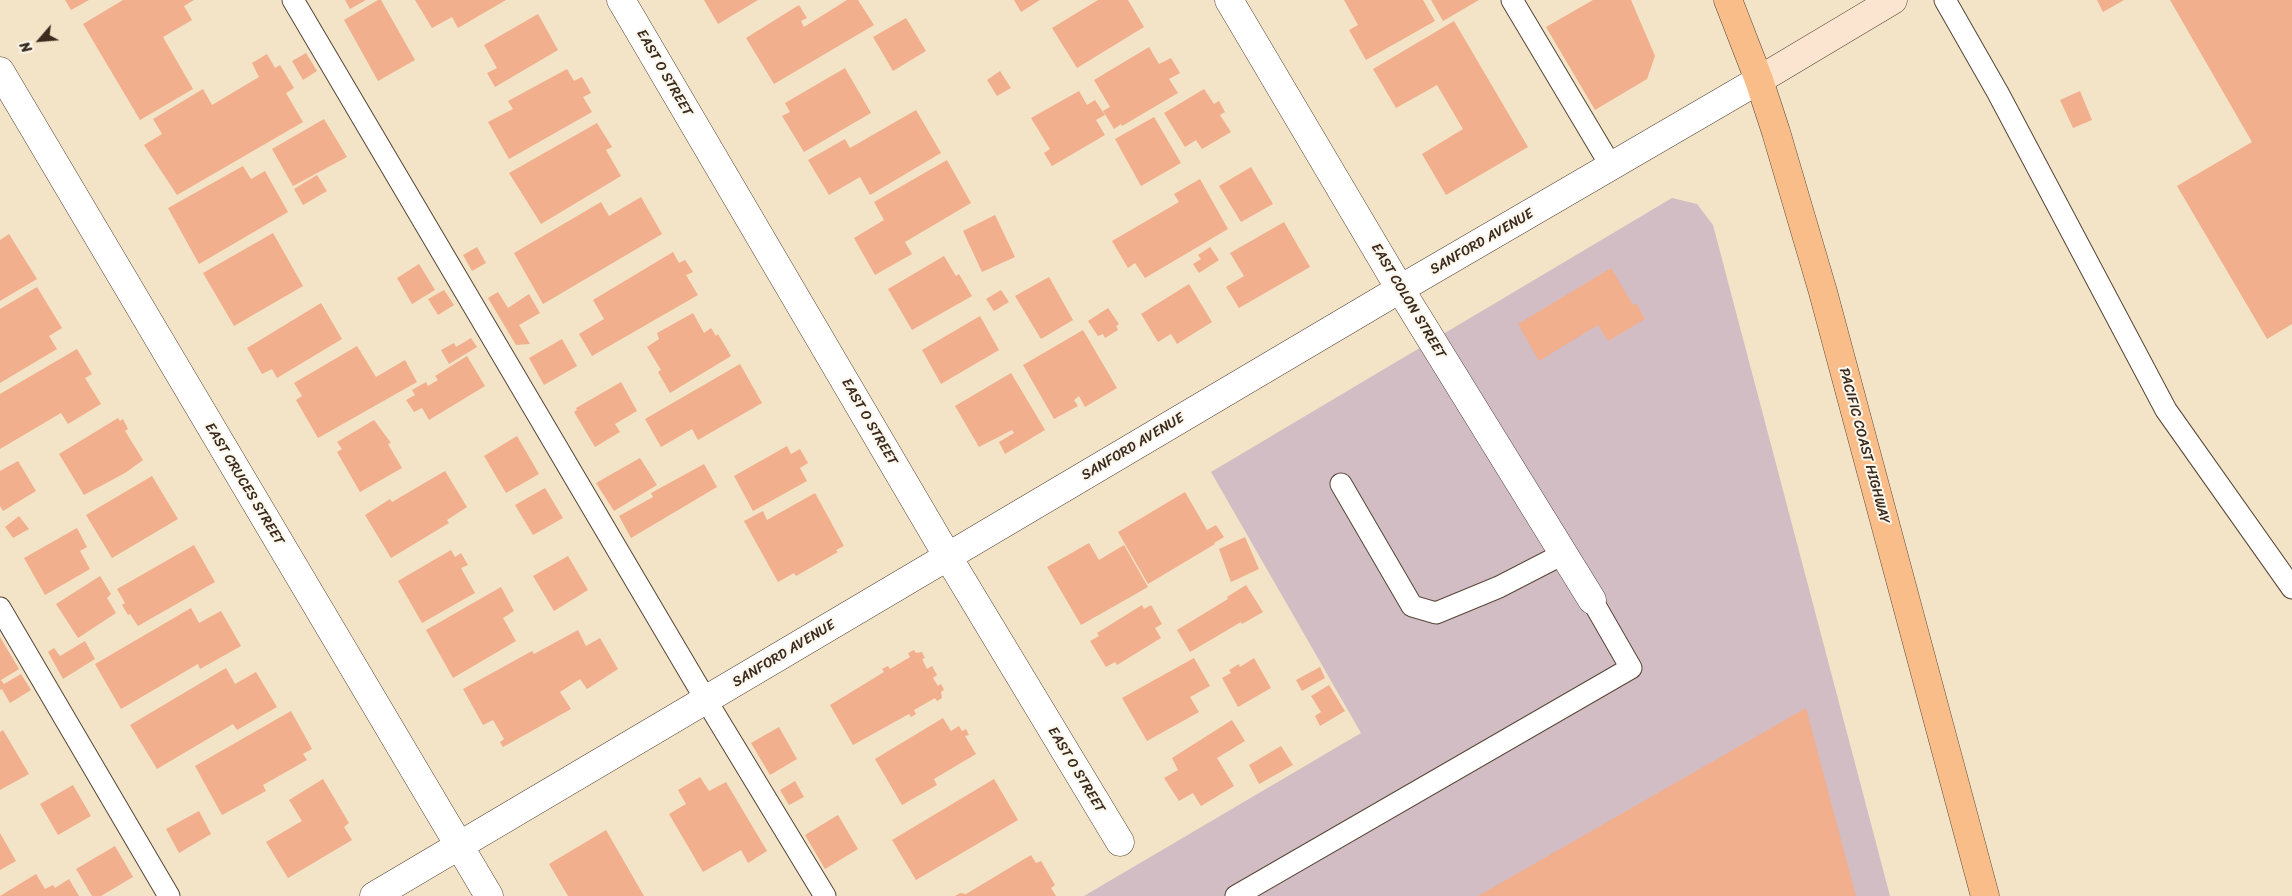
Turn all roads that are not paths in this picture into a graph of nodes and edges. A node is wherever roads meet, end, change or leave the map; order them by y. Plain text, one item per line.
1 (293, 0) edge
2 (621, 0) edge
3 (1229, 0) edge
4 (1512, 0) edge
5 (1728, 0) edge
6 (1893, 0) edge
7 (1945, 0) edge
8 (0, 71) edge
9 (1759, 80) junction
10 (1611, 166) junction
11 (1400, 289) junction
12 (1340, 484) dead end
13 (1563, 554) junction
14 (948, 557) junction
15 (2292, 588) edge
16 (1592, 600) joint
17 (0, 608) edge
18 (706, 700) junction
19 (1120, 842) dead end
20 (458, 845) junction
21 (168, 896) edge
22 (374, 896) edge
23 (489, 896) edge
24 (825, 896) edge
25 (1236, 896) edge
26 (1985, 896) edge

1 - 18 lane
2 - 14 street, EAST O STREET
3 - 11 street, EAST COLON STREET
4 - 10 lane
5 - 9 highway, PACIFIC COAST HIGHWAY
6 - 9 street, SANFORD AVENUE
7 - 15 lane
8 - 20 street, EAST CRUCES STREET
9 - 10 street, SANFORD AVENUE
9 - 26 highway, PACIFIC COAST HIGHWAY
10 - 11 street, SANFORD AVENUE
11 - 13 street, EAST COLON STREET
11 - 14 street, SANFORD AVENUE
12 - 13 lane
13 - 16 street, EAST COLON STREET
14 - 18 street, SANFORD AVENUE
14 - 19 street, EAST O STREET
16 - 25 lane
17 - 21 lane
18 - 20 street, SANFORD AVENUE
18 - 24 lane
20 - 22 street, SANFORD AVENUE
20 - 23 street, EAST CRUCES STREET

